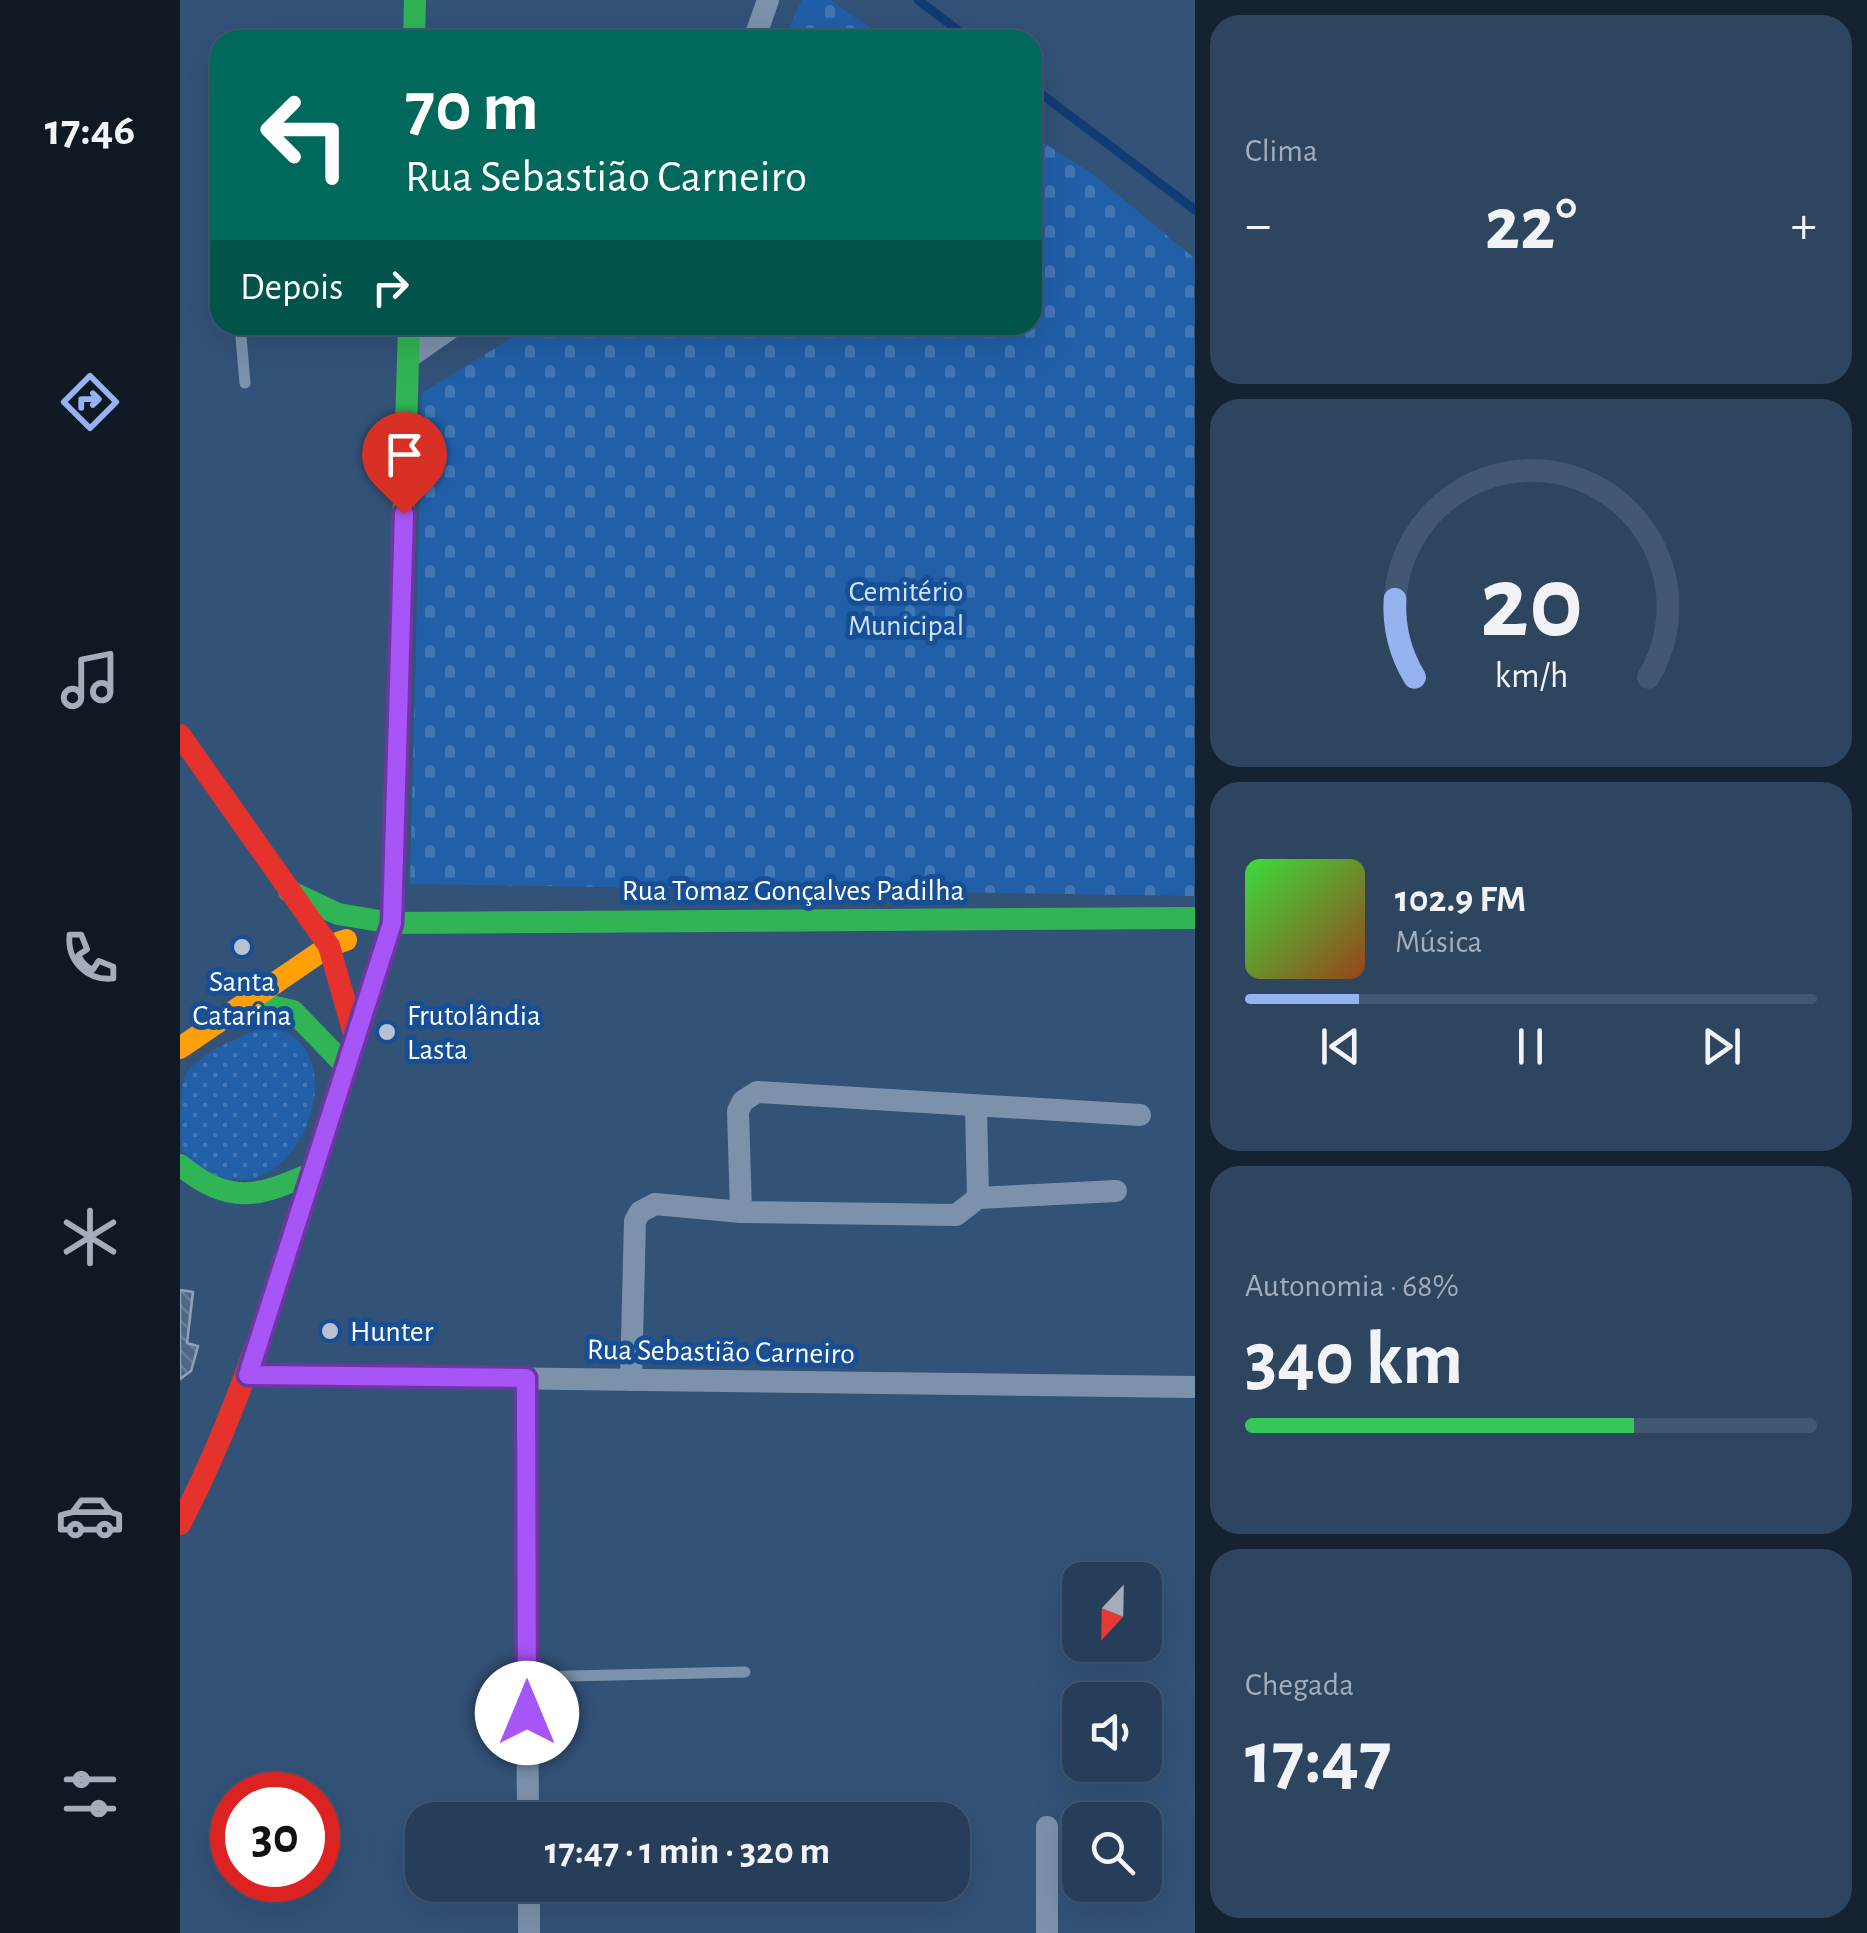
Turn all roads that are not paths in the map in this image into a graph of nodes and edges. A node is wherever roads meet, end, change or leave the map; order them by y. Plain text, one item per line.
1 (415, 0) edge
2 (768, 0) edge
3 (414, 30) edge
4 (758, 30) edge
5 (241, 335) edge
6 (409, 335) edge
7 (441, 335) edge
8 (408, 358) junction
9 (245, 383) dead end
10 (180, 735) edge
11 (288, 891) junction
12 (1194, 918) edge
13 (392, 923) junction
14 (330, 946) junction
15 (292, 972) junction
16 (249, 1001) junction
17 (354, 1038) junction
18 (180, 1048) edge
19 (346, 1066) junction
20 (976, 1108) junction
21 (1140, 1115) dead end
22 (180, 1165) edge
23 (314, 1172) junction
24 (1116, 1190) dead end
25 (978, 1198) junction
26 (740, 1212) junction
27 (248, 1375) junction
28 (526, 1378) junction
29 (631, 1380) junction
30 (1194, 1387) edge
31 (180, 1524) edge
32 (745, 1672) dead end
33 (527, 1677) junction
34 (528, 1802) edge
35 (1047, 1828) dead end
36 (528, 1902) edge
37 (529, 1933) edge
38 (1047, 1933) edge

1 - 3 main road
2 - 4 street
5 - 9 lane
6 - 8 main road
7 - 8 street
8 - 13 main road
10 - 11 main road
11 - 13 main road
11 - 14 main road
11 - 15 main road
12 - 13 main road, Rua Tomaz Gonçalves Padilha
13 - 14 main road
13 - 17 main road
14 - 15 main road
14 - 17 main road
15 - 16 main road
16 - 18 main road
16 - 19 main road
17 - 19 main road
19 - 23 main road
20 - 21 street
20 - 25 street
20 - 26 street
22 - 23 main road
23 - 27 main road
24 - 25 street
25 - 26 street
26 - 29 street
27 - 28 street, Rua Sebastião Carneiro
27 - 31 main road
28 - 29 street, Rua Sebastião Carneiro
28 - 33 street
29 - 30 street, Rua Sebastião Carneiro
32 - 33 lane
33 - 34 street
35 - 38 street
36 - 37 street

